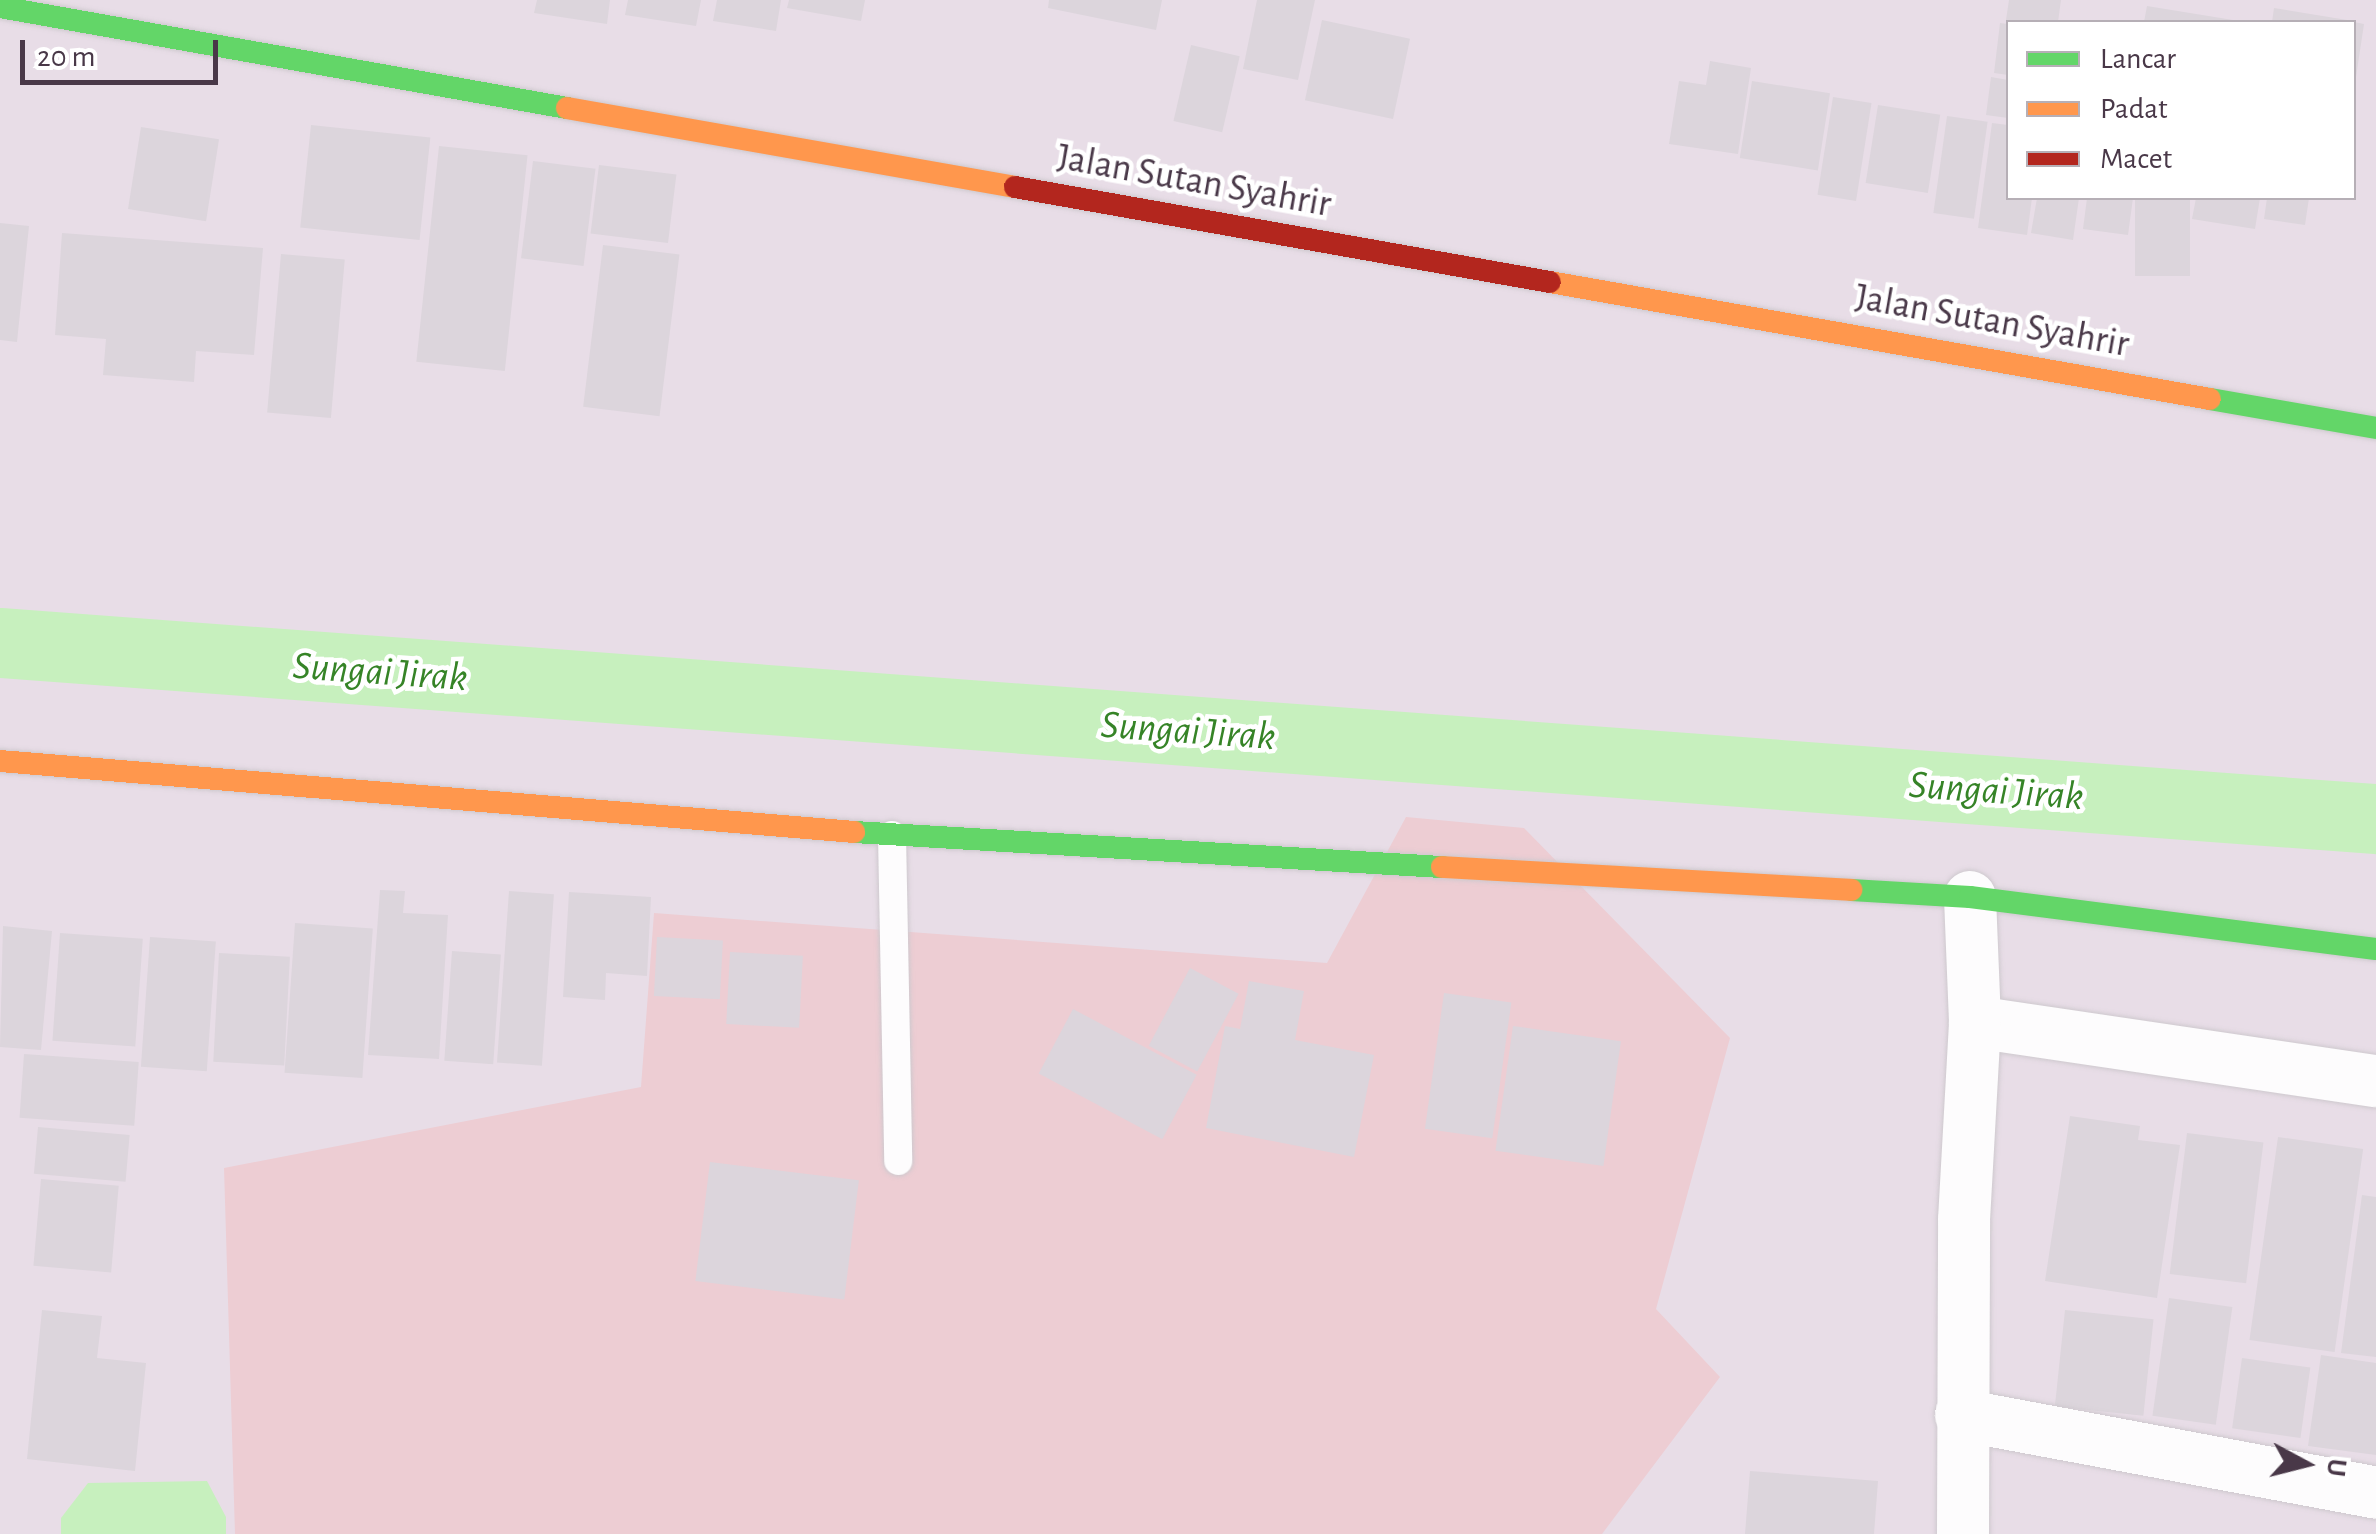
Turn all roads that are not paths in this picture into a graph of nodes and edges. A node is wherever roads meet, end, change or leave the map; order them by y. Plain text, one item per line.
1 (0, 7) edge
2 (2376, 428) edge
3 (0, 761) edge
4 (892, 834) junction
5 (1970, 897) junction
6 (2376, 948) edge
7 (1975, 1022) junction
8 (2376, 1081) edge
9 (898, 1161) dead end
10 (1961, 1415) junction
11 (2376, 1493) edge
12 (1964, 1534) edge

1 - 2 main road, Jalan Sutan Syahrir
3 - 4 main road
4 - 5 main road
4 - 9 lane
5 - 6 main road
5 - 7 street
7 - 8 street
7 - 10 street
10 - 11 street
10 - 12 street

